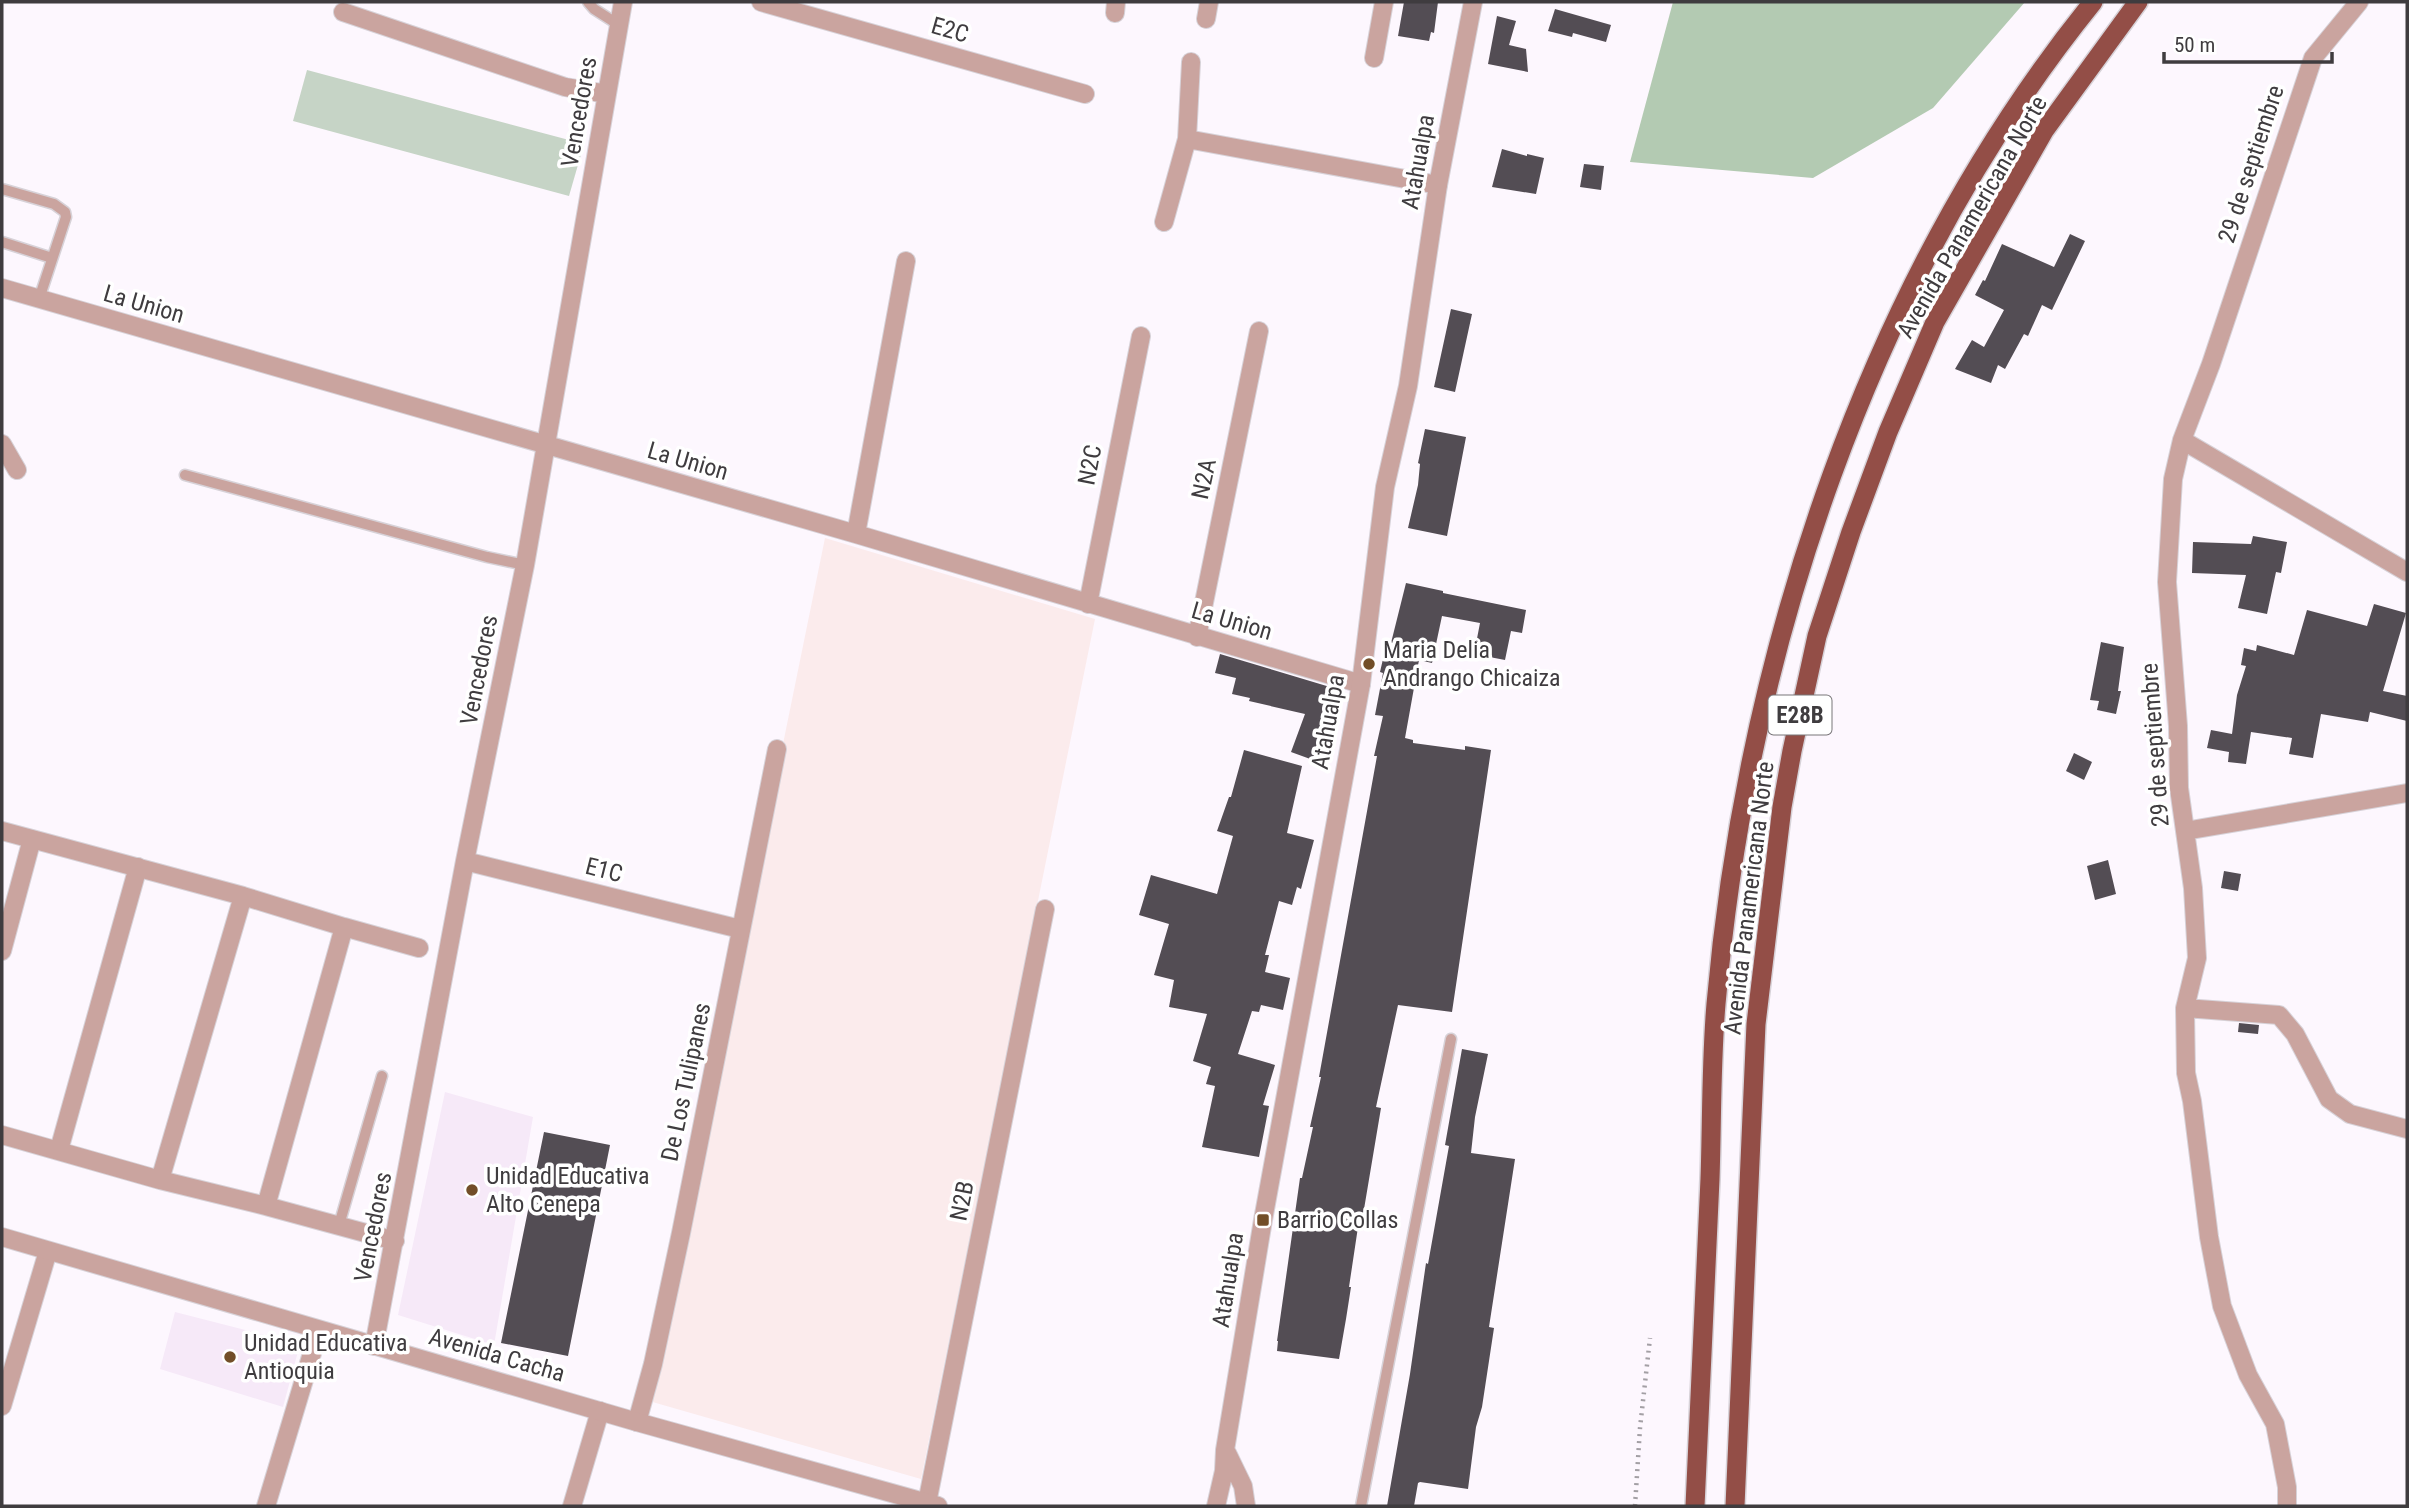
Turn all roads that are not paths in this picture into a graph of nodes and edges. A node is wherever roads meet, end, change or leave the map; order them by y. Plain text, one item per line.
1 (588, 2) edge
2 (623, 2) edge
3 (761, 2) edge
4 (1384, 2) edge
5 (1472, 2) edge
6 (2093, 2) edge
7 (2138, 2) edge
8 (2359, 2) edge
9 (342, 12) dead end
10 (619, 25) junction
11 (1374, 58) dead end
12 (1191, 62) dead end
13 (607, 94) junction
14 (1086, 94) dead end
15 (1187, 139) junction
16 (1438, 185) junction
17 (2, 189) edge
18 (1164, 222) dead end
19 (2, 242) edge
20 (52, 258) junction
21 (906, 261) dead end
22 (2, 288) edge
23 (39, 299) junction
24 (1259, 331) dead end
25 (1141, 336) dead end
26 (2182, 440) junction
27 (2, 444) edge
28 (547, 446) junction
29 (17, 470) dead end
30 (185, 475) dead end
31 (856, 534) junction
32 (525, 565) junction
33 (2407, 572) edge
34 (1087, 604) junction
35 (1197, 637) junction
36 (1361, 684) junction
37 (777, 749) dead end
38 (2407, 793) edge
39 (2, 831) edge
40 (2185, 831) junction
41 (32, 838) junction
42 (465, 862) junction
43 (138, 867) junction
44 (243, 896) junction
45 (1045, 909) dead end
46 (344, 927) junction
47 (732, 927) dead end
48 (419, 948) dead end
49 (2, 951) edge
50 (2185, 1008) junction
51 (1451, 1040) dead end
52 (382, 1076) dead end
53 (2407, 1129) edge
54 (2, 1135) edge
55 (59, 1150) junction
56 (160, 1180) junction
57 (266, 1206) junction
58 (339, 1225) junction
59 (2, 1237) edge
60 (396, 1241) junction
61 (48, 1251) junction
62 (318, 1330) junction
63 (374, 1346) junction
64 (2, 1406) edge
65 (600, 1411) junction
66 (637, 1422) junction
67 (1225, 1450) junction
68 (933, 1504) edge
69 (266, 1506) edge
70 (572, 1506) edge
71 (1216, 1506) edge
72 (1247, 1506) edge
73 (1361, 1506) edge
74 (1695, 1506) edge
75 (1735, 1506) edge
76 (2287, 1506) edge

1 - 10 lane
2 - 10 street, Vencedores
3 - 14 street, E2C
4 - 11 street
5 - 16 street, Atahualpa
6 - 74 highway, Avenida Panamericana Norte / E28B
7 - 75 highway, Avenida Panamericana Norte / E28B
8 - 26 street, 29 de septiembre
9 - 13 street
10 - 13 street, Vencedores
12 - 15 street
13 - 28 street, Vencedores
15 - 16 street
15 - 18 street
16 - 36 street, Atahualpa
17 - 20 lane
19 - 20 lane
20 - 23 lane
21 - 31 street
22 - 23 street, La Union
23 - 28 street, La Union
24 - 35 street, N2A
25 - 34 street, N2C
26 - 33 street
26 - 40 street, 29 de septiembre
27 - 29 street
28 - 31 street, La Union
28 - 32 street, Vencedores
30 - 32 lane
31 - 34 street, La Union
32 - 42 street, Vencedores
34 - 35 street, La Union
35 - 36 street, La Union
36 - 67 street, Atahualpa
37 - 66 street, De Los Tulipanes
38 - 40 street
39 - 41 street
40 - 50 street, 29 de septiembre
41 - 43 street
41 - 49 street
42 - 47 street, E1C
42 - 60 street, Vencedores
43 - 44 street
43 - 55 street
44 - 46 street
44 - 56 street
45 - 68 street, N2B
46 - 48 street
46 - 57 street
50 - 53 street
50 - 76 street, 29 de septiembre
51 - 73 lane
52 - 58 lane
54 - 55 street
55 - 56 street
56 - 57 street
57 - 58 street
58 - 60 street
59 - 61 street, Avenida Cacha
60 - 63 street, Vencedores
61 - 62 street, Avenida Cacha
61 - 64 street
62 - 63 street, Avenida Cacha
62 - 69 street
63 - 65 street, Avenida Cacha
65 - 66 street, Avenida Cacha
65 - 70 street
66 - 68 street, Avenida Cacha
67 - 71 street, Atahualpa
67 - 72 street

